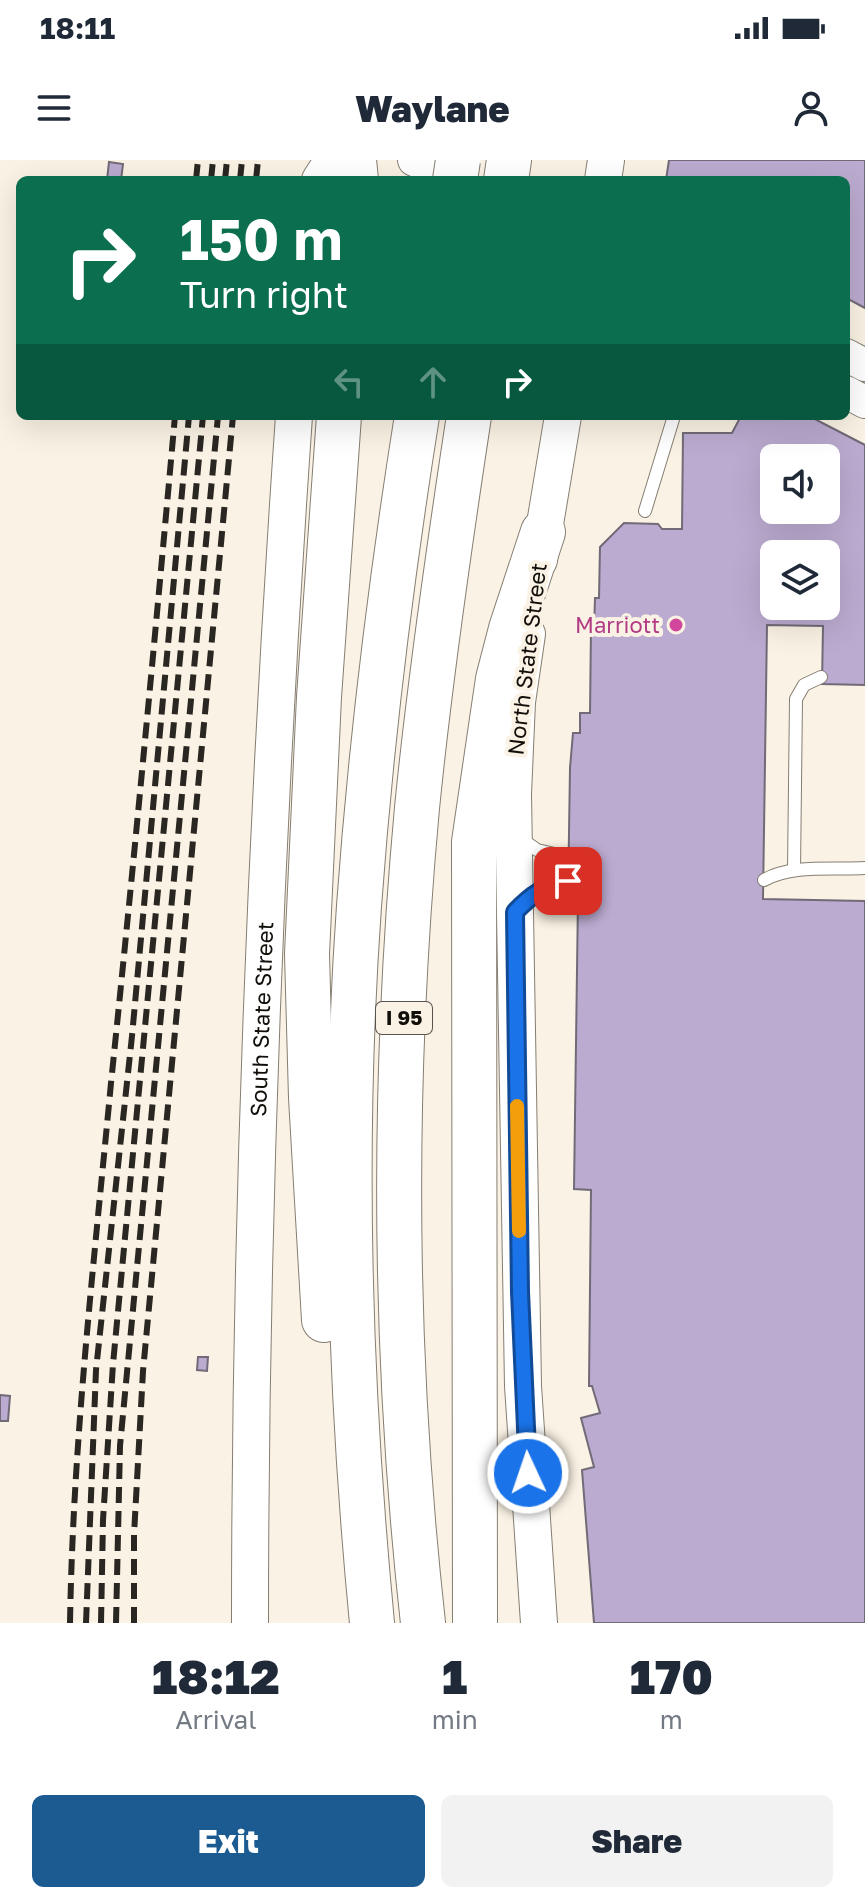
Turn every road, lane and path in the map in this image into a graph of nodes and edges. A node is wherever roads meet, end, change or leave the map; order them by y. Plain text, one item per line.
1 (414, 160) edge
2 (448, 176) edge
3 (294, 420) edge
4 (339, 420) edge
5 (416, 420) edge
6 (468, 420) edge
7 (562, 420) edge
8 (673, 420) edge
9 (645, 511) dead end
10 (543, 532) junction
11 (821, 677) dead end
12 (514, 832) junction
13 (568, 857) dead end
14 (764, 864) dead end
15 (865, 868) edge
16 (794, 870) junction
17 (776, 873) junction
18 (764, 880) dead end
19 (568, 881) dead end
20 (515, 912) junction
21 (365, 1544) junction
22 (250, 1623) edge
23 (372, 1623) edge
24 (423, 1623) edge
25 (475, 1623) edge
26 (539, 1623) edge

1 - 2 street
3 - 22 main road, South State Street
4 - 21 highway
5 - 21 highway, I 95
6 - 24 highway, I 95
7 - 10 main road, North State Street
8 - 9 lane
10 - 12 main road, North State Street
10 - 25 highway
11 - 16 lane
12 - 13 lane
12 - 20 main road, North State Street
14 - 17 lane
15 - 16 lane
16 - 17 lane
17 - 18 lane
19 - 20 lane
20 - 26 main road, North State Street
21 - 23 highway, I 95

